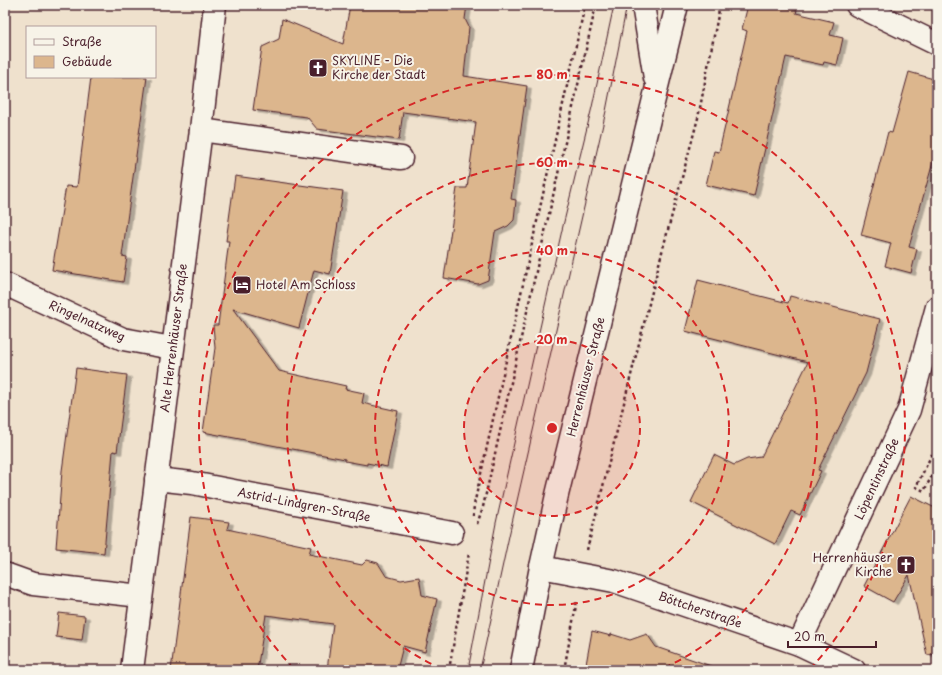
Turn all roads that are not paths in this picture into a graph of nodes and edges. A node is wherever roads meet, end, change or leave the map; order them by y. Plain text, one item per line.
1 (215, 5) edge
2 (643, 5) edge
3 (677, 5) edge
4 (857, 6) edge
5 (937, 44) edge
6 (656, 85) junction
7 (201, 130) junction
8 (401, 158) dead end
9 (5, 284) edge
10 (937, 307) edge
11 (172, 348) junction
12 (929, 367) edge
13 (156, 479) junction
14 (452, 534) dead end
15 (541, 568) junction
16 (5, 574) edge
17 (141, 596) junction
18 (799, 644) junction
19 (132, 670) edge
20 (521, 670) edge
21 (854, 670) edge

1 - 7 street, Alte Herrenhäuser Straße
2 - 6 street, Herrenhäuser Straße
3 - 6 street, Herrenhäuser Straße
4 - 5 street
6 - 15 street, Herrenhäuser Straße
7 - 8 street
7 - 11 street, Alte Herrenhäuser Straße
9 - 11 street, Ringelnatzweg
10 - 12 street, Löpentinstraße
11 - 13 street, Alte Herrenhäuser Straße
12 - 18 street, Löpentinstraße
13 - 14 street, Astrid-Lindgren-Straße
13 - 17 street, Alte Herrenhäuser Straße
15 - 18 street, Böttcherstraße
15 - 20 street, Herrenhäuser Straße
16 - 17 street
17 - 19 street, Alte Herrenhäuser Straße
18 - 21 street, Böttcherstraße

